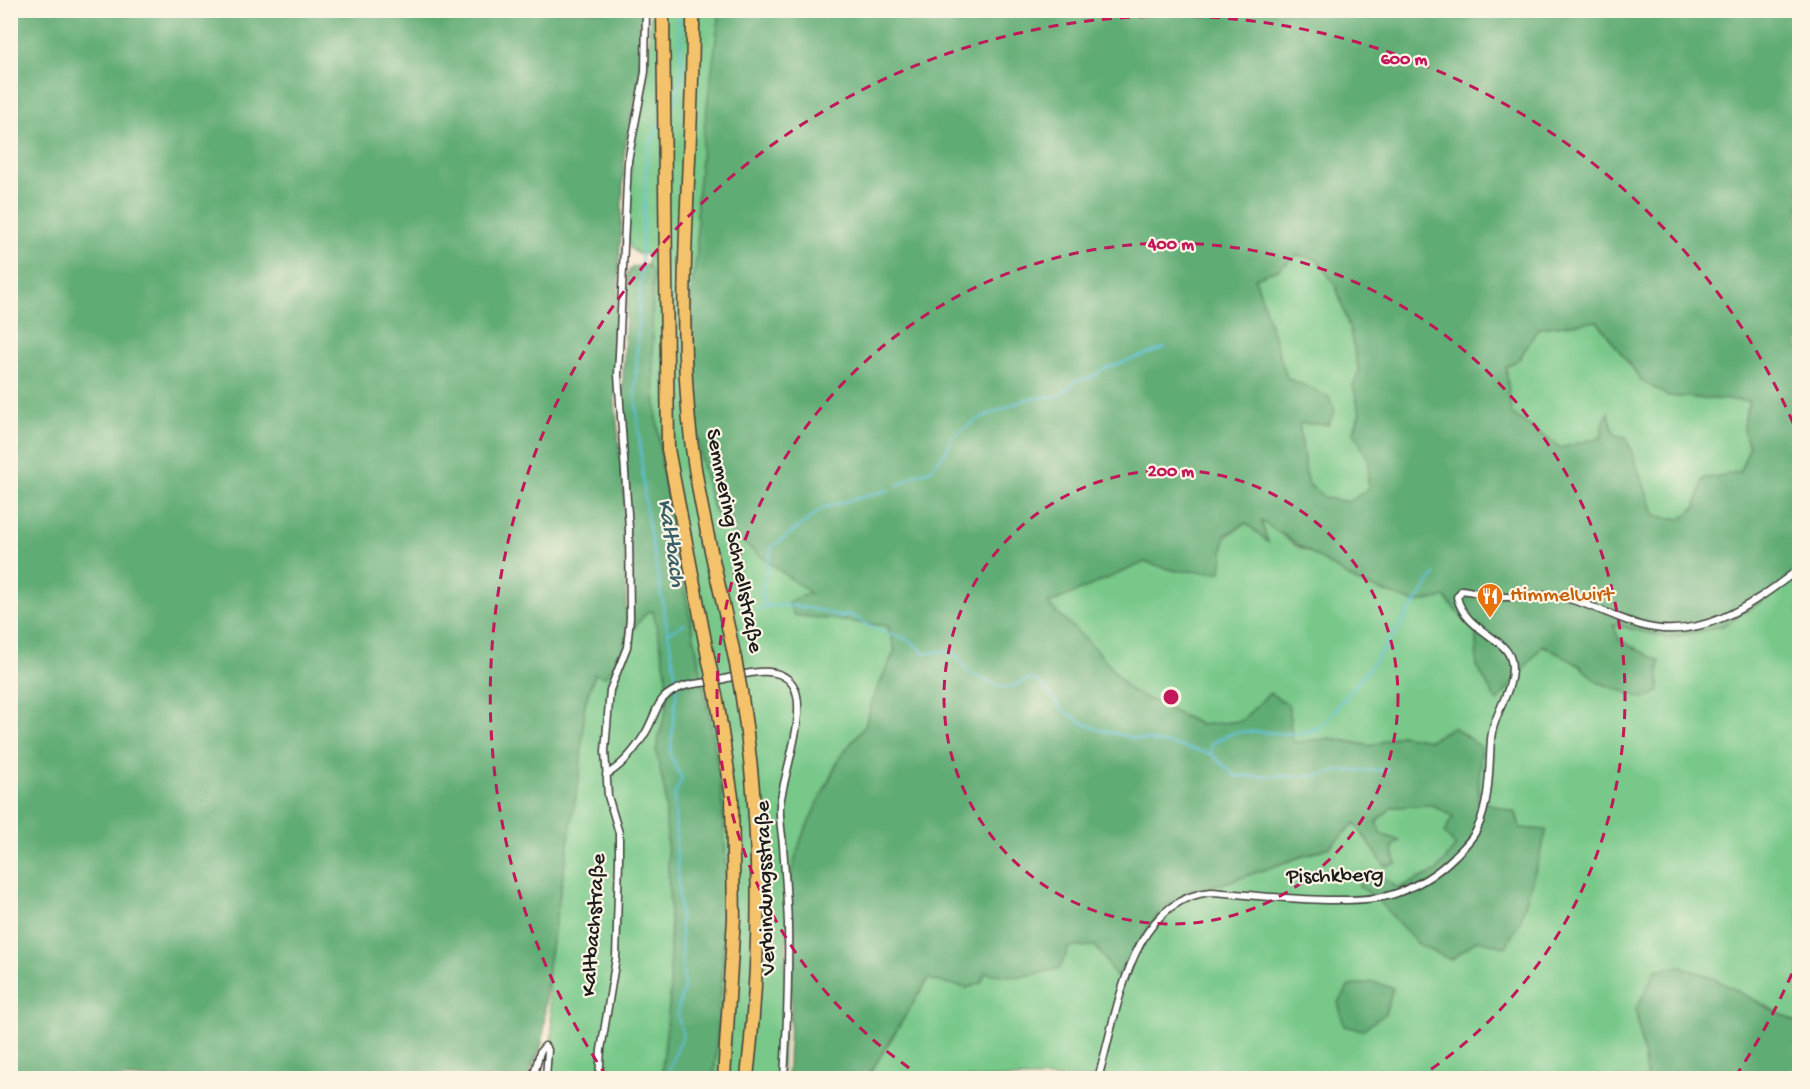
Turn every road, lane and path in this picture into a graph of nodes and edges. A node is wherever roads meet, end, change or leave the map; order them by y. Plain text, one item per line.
1 (646, 10) edge
2 (663, 10) edge
3 (693, 10) edge
4 (1795, 572) dead end
5 (606, 775) junction
6 (533, 1078) edge
7 (546, 1078) edge
8 (599, 1078) edge
9 (724, 1078) edge
10 (747, 1078) edge
11 (784, 1078) edge
12 (1098, 1078) edge

1 - 5 street, Kaltbachstraße
2 - 9 highway, Semmering Schnellstraße, bridge
3 - 10 highway, Semmering Schnellstraße, bridge
4 - 12 street, Pischkberg
5 - 8 street, Kaltbachstraße
5 - 11 street, Verbindungsstraße
6 - 7 street

